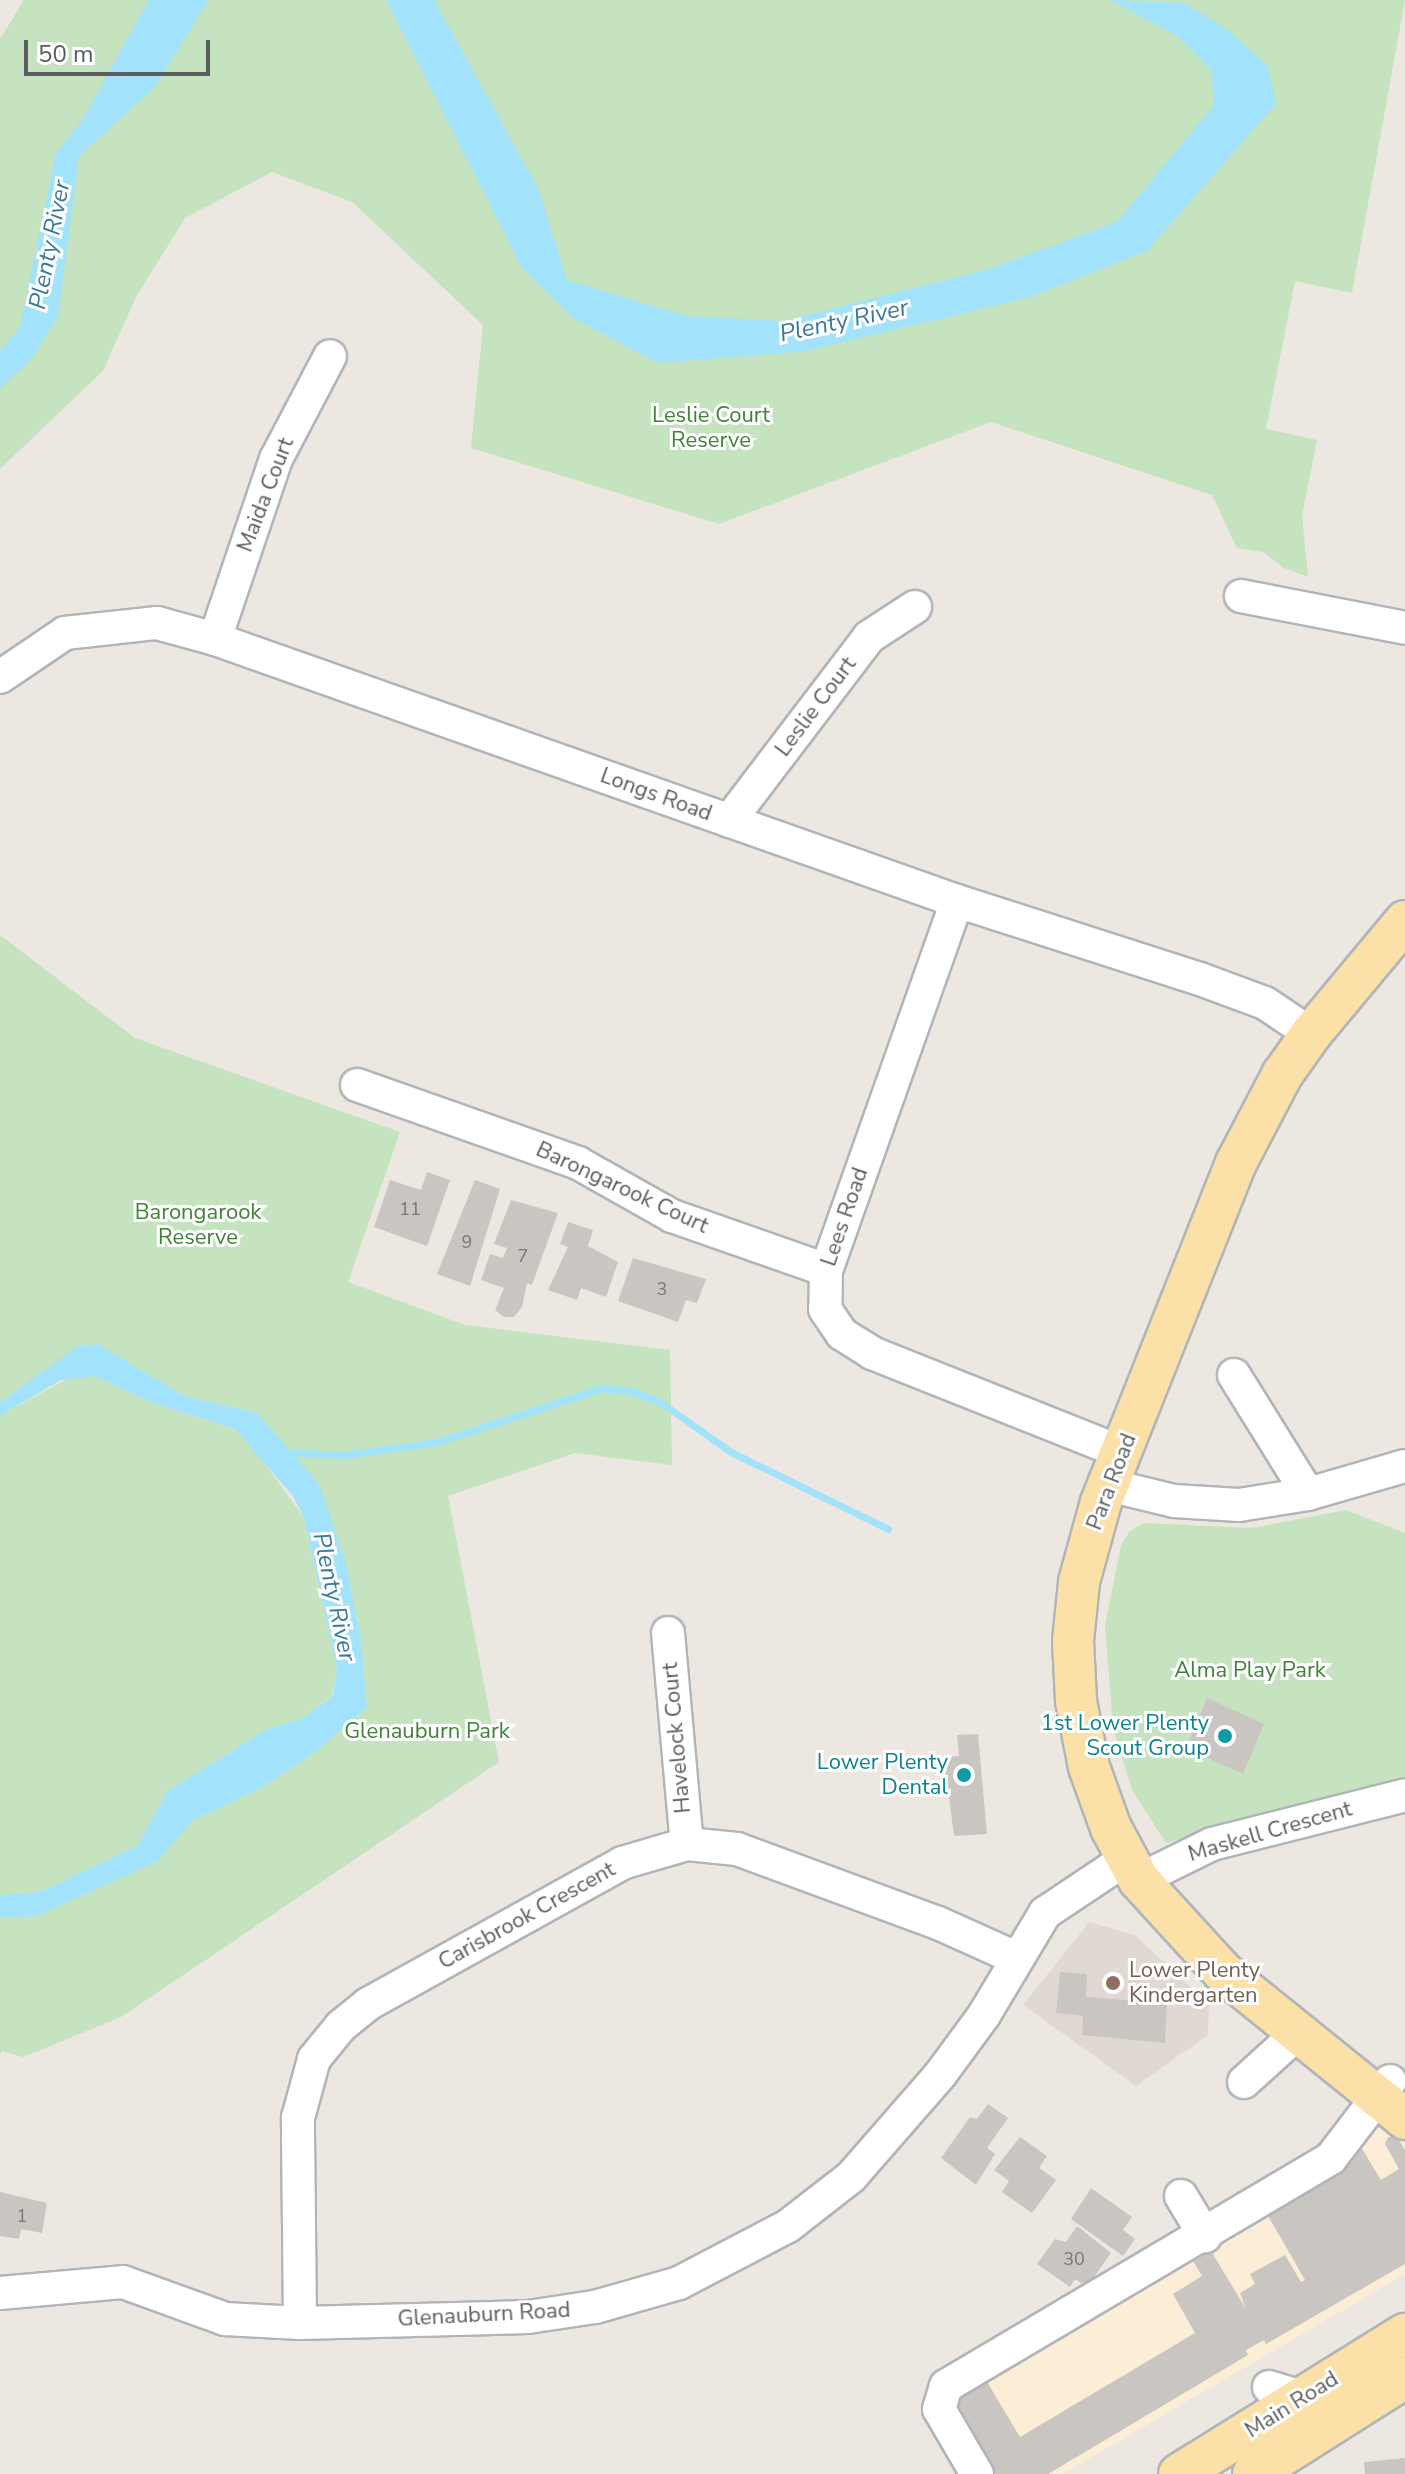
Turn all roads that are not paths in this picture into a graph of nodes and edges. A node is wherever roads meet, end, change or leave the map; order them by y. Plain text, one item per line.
1 (330, 356) dead end
2 (1241, 596) dead end
3 (915, 607) dead end
4 (1405, 628) edge
5 (215, 639) junction
6 (0, 677) edge
7 (729, 821) junction
8 (957, 901) junction
9 (1405, 921) edge
10 (1311, 1034) junction
11 (365, 1098) dead end
12 (826, 1270) junction
13 (1234, 1375) dead end
14 (1405, 1466) edge
15 (1115, 1469) junction
16 (1308, 1494) junction
17 (668, 1633) dead end
18 (1405, 1795) edge
19 (687, 1844) junction
20 (1132, 1869) junction
21 (1016, 1958) junction
22 (1298, 2033) junction
23 (1244, 2082) dead end
24 (1394, 2097) edge
25 (1181, 2196) dead end
26 (1196, 2241) junction
27 (0, 2293) edge
28 (300, 2323) junction
29 (1405, 2334) edge
30 (1405, 2378) edge
31 (977, 2474) edge
32 (1179, 2474) edge
33 (1253, 2474) edge

1 - 5 street, Maida Court
2 - 4 street
3 - 7 street, Leslie Court
5 - 6 street, Longs Road
5 - 7 street, Longs Road
7 - 8 street, Longs Road
8 - 10 street, Longs Road
8 - 12 street, Lees Road
9 - 10 main road, Para Road
10 - 15 main road, Para Road
11 - 12 street, Barongarook Court
12 - 15 street, Lees Road
13 - 16 street
14 - 16 street, Lees Road
15 - 16 street, Lees Road
15 - 20 main road, Para Road
17 - 19 street, Havelock Court
18 - 20 street, Maskell Crescent
19 - 21 street, Carisbrook Crescent
19 - 28 street, Carisbrook Crescent
20 - 21 street, Glenauburn Road
20 - 22 main road, Para Road
21 - 28 street, Glenauburn Road
22 - 23 street
22 - 24 main road, Para Road
24 - 26 street
25 - 26 street
26 - 31 street
27 - 28 street, Glenauburn Road
29 - 32 main road, Main Road
30 - 33 main road, Main Road

